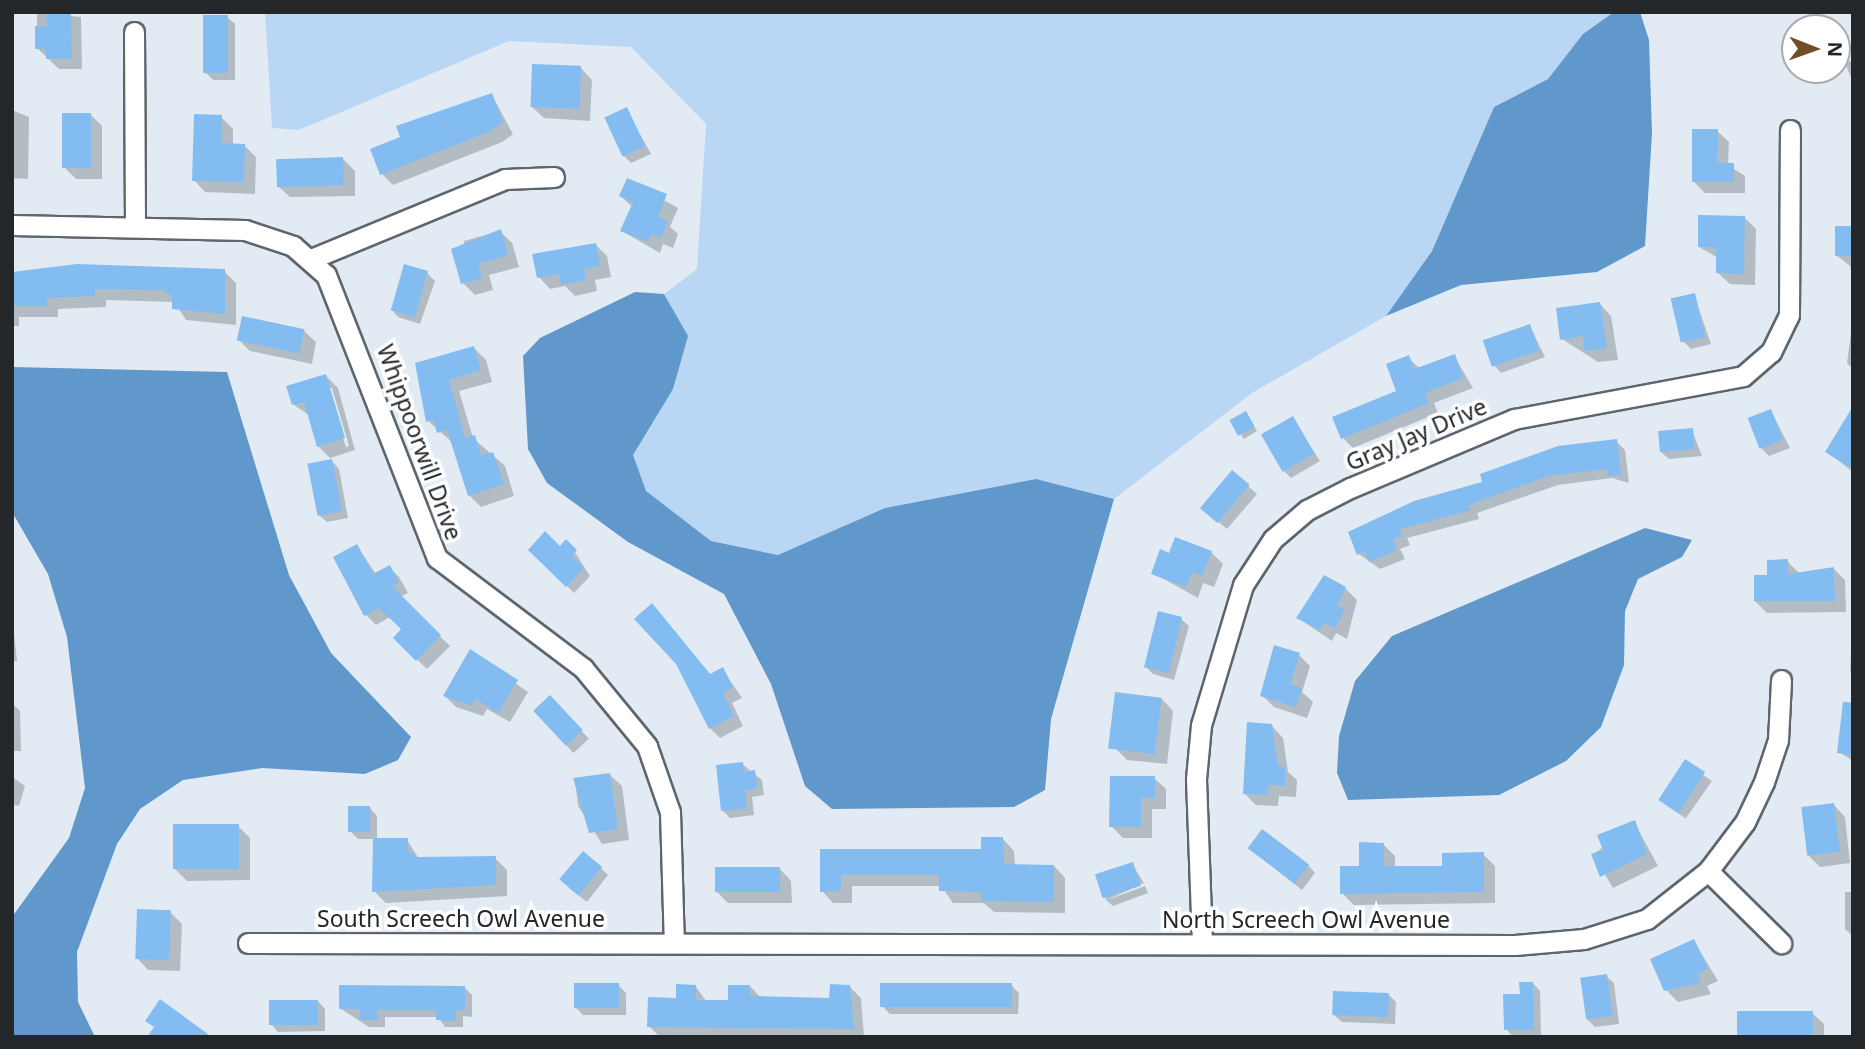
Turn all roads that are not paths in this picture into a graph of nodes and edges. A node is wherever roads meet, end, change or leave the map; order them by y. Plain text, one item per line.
1 (134, 32) dead end
2 (1790, 130) dead end
3 (554, 177) dead end
4 (12, 225) edge
5 (135, 227) junction
6 (311, 259) junction
7 (1781, 680) dead end
8 (1708, 871) junction
9 (248, 943) dead end
10 (674, 943) junction
11 (1202, 943) junction
12 (1781, 943) dead end

1 - 5 street
2 - 11 street, Gray Jay Drive
3 - 6 street
4 - 5 street, Whippoorwill Drive
5 - 6 street, Whippoorwill Drive
6 - 10 street, Whippoorwill Drive
7 - 8 street, North Screech Owl Avenue
8 - 11 street, North Screech Owl Avenue
8 - 12 street
9 - 10 street, South Screech Owl Avenue
10 - 11 street, North Screech Owl Avenue

